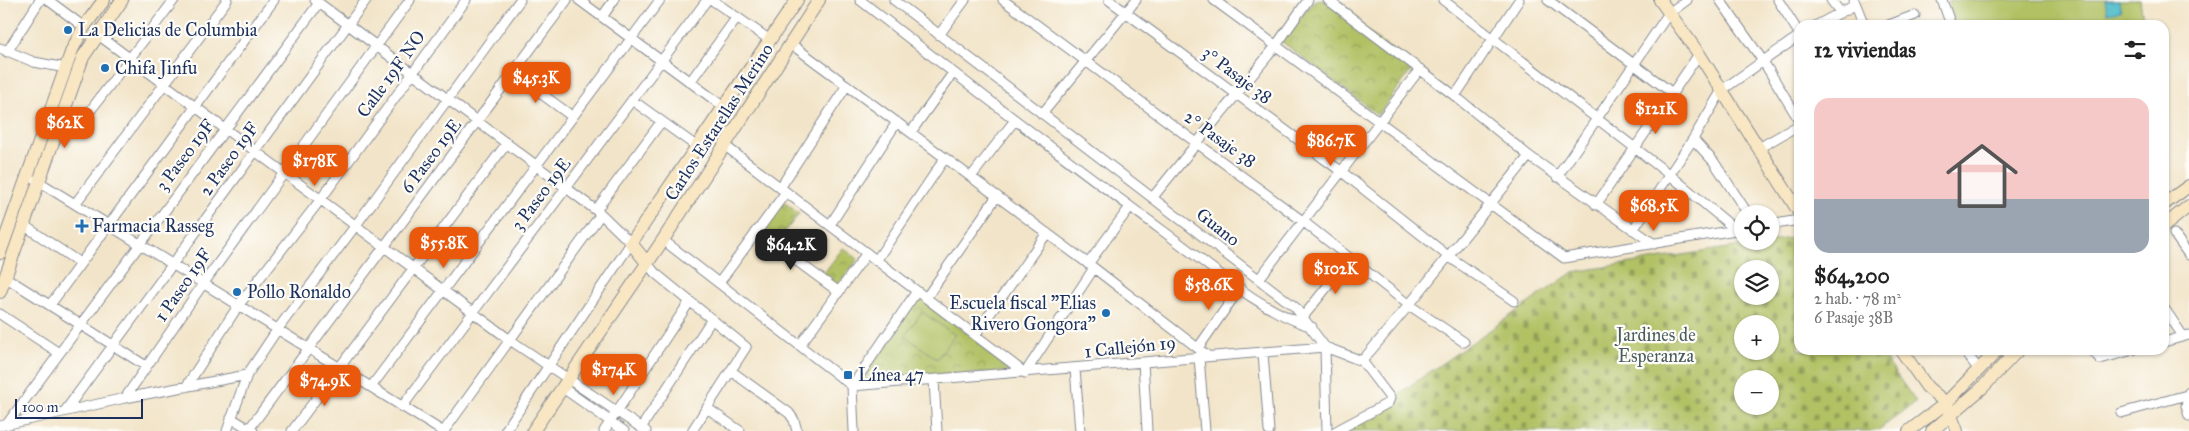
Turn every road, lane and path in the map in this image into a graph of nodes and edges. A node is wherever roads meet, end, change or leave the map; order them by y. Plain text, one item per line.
1 (40, 0) edge
2 (48, 0) edge
3 (104, 0) edge
4 (122, 0) edge
5 (174, 0) edge
6 (227, 0) edge
7 (274, 0) edge
8 (366, 0) edge
9 (410, 0) edge
10 (466, 0) edge
11 (520, 0) edge
12 (567, 0) edge
13 (579, 0) edge
14 (614, 0) edge
15 (660, 0) edge
16 (706, 0) edge
17 (712, 0) edge
18 (819, 0) edge
19 (860, 0) edge
20 (894, 0) edge
21 (966, 0) edge
22 (1003, 0) edge
23 (1109, 0) edge
24 (1136, 0) edge
25 (1214, 0) edge
26 (1308, 0) edge
27 (1328, 0) edge
28 (1443, 0) edge
29 (1519, 0) edge
30 (1548, 0) edge
31 (1654, 0) edge
32 (1687, 0) edge
33 (1720, 0) edge
34 (1778, 0) edge
35 (1831, 0) edge
36 (1942, 0) edge
37 (317, 1) edge
38 (794, 1) edge
39 (1855, 2) edge
40 (1340, 3) edge
41 (1665, 8) edge
42 (1126, 12) junction
43 (1840, 12) junction
44 (1915, 14) dead end
45 (602, 16) junction
46 (737, 16) junction
47 (1826, 20) edge
48 (1862, 20) edge
49 (1901, 20) edge
50 (1949, 20) edge
51 (348, 24) junction
52 (1794, 26) edge
53 (84, 27) junction
54 (97, 34) junction
55 (940, 35) junction
56 (631, 38) junction
57 (1794, 38) edge
58 (1494, 39) junction
59 (770, 40) junction
60 (791, 44) junction
61 (377, 46) junction
62 (1274, 47) junction
63 (3, 50) edge
64 (1699, 54) junction
65 (131, 58) junction
66 (661, 60) junction
67 (1763, 61) junction
68 (1086, 62) junction
69 (1633, 63) junction
70 (66, 68) junction
71 (1420, 70) junction
72 (412, 72) junction
73 (513, 73) junction
74 (953, 73) junction
75 (690, 82) junction
76 (165, 84) junction
77 (847, 85) junction
78 (1722, 90) junction
79 (1671, 92) junction
80 (1235, 95) junction
81 (1455, 96) junction
82 (448, 99) junction
83 (632, 100) junction
84 (196, 105) junction
85 (724, 106) junction
86 (1794, 112) edge
87 (1042, 114) junction
88 (573, 117) junction
89 (1015, 120) junction
90 (1596, 120) junction
91 (477, 121) junction
92 (661, 122) junction
93 (897, 122) junction
94 (1379, 122) junction
95 (51, 128) junction
96 (226, 128) junction
97 (1794, 128) edge
98 (911, 132) junction
99 (1693, 139) junction
100 (1196, 142) junction
101 (507, 143) junction
102 (724, 145) junction
103 (696, 146) junction
104 (1633, 148) junction
105 (1759, 148) junction
106 (256, 150) junction
107 (1529, 156) junction
108 (945, 158) junction
109 (537, 166) junction
110 (285, 172) junction
111 (1342, 172) junction
112 (1670, 175) junction
113 (971, 177) junction
114 (1557, 177) junction
115 (34, 178) junction
116 (2189, 186) edge
117 (566, 187) junction
118 (783, 190) junction
119 (996, 196) junction
120 (1153, 197) junction
121 (321, 199) junction
122 (2169, 200) edge
123 (75, 204) junction
124 (1596, 204) junction
125 (1794, 204) edge
126 (1488, 205) junction
127 (1742, 205) edge
128 (2189, 206) edge
129 (1130, 207) junction
130 (599, 212) junction
131 (1794, 221) edge
132 (1304, 222) junction
133 (1779, 223) edge
134 (356, 225) junction
135 (830, 225) junction
136 (25, 226) junction
137 (108, 226) junction
138 (1734, 226) edge
139 (1633, 230) junction
140 (2169, 230) edge
141 (756, 231) junction
142 (1734, 231) edge
143 (1047, 233) junction
144 (663, 240) junction
145 (631, 243) junction
146 (1654, 244) junction
147 (138, 245) junction
148 (384, 246) junction
149 (0, 253) edge
150 (867, 253) junction
151 (2189, 255) edge
152 (1448, 256) junction
153 (1350, 258) junction
154 (876, 260) junction
155 (80, 263) junction
156 (647, 263) junction
157 (171, 265) junction
158 (1091, 266) junction
159 (414, 269) junction
160 (6, 277) junction
161 (1259, 279) junction
162 (719, 283) junction
163 (203, 284) junction
164 (1240, 288) junction
165 (443, 290) junction
166 (917, 291) junction
167 (0, 292) edge
168 (839, 292) junction
169 (926, 298) junction
170 (690, 300) junction
171 (1514, 301) dead end
172 (50, 305) junction
173 (1409, 305) junction
174 (238, 306) junction
175 (472, 312) junction
176 (0, 314) edge
177 (2169, 314) edge
178 (1303, 317) junction
179 (712, 319) junction
180 (80, 325) junction
181 (1312, 327) junction
182 (277, 330) junction
183 (975, 335) junction
184 (2186, 336) edge
185 (510, 340) junction
186 (2169, 341) edge
187 (1464, 342) dead end
188 (800, 345) junction
189 (112, 346) junction
190 (1325, 347) junction
191 (308, 349) junction
192 (59, 353) junction
193 (1263, 353) junction
194 (1202, 354) junction
195 (1905, 355) edge
196 (1968, 355) edge
197 (1993, 355) edge
198 (2013, 355) edge
199 (2096, 355) edge
200 (2115, 355) edge
201 (1362, 360) junction
202 (1143, 362) junction
203 (547, 365) junction
204 (146, 366) junction
205 (340, 368) junction
206 (1075, 369) junction
207 (1979, 370) junction
208 (731, 371) junction
209 (1025, 373) junction
210 (247, 376) junction
211 (934, 380) junction
212 (566, 384) junction
213 (852, 386) junction
214 (186, 387) junction
215 (371, 387) junction
216 (1927, 387) junction
217 (2188, 393) edge
218 (126, 398) junction
219 (402, 407) junction
220 (707, 408) junction
221 (1949, 408) junction
222 (65, 411) junction
223 (617, 412) junction
224 (1935, 412) junction
225 (2121, 413) dead end
226 (2189, 416) edge
227 (231, 418) junction
228 (610, 421) junction
229 (4, 425) edge
230 (643, 429) edge
231 (1937, 429) edge
232 (251, 430) edge
233 (437, 430) edge
234 (227, 431) edge
235 (292, 431) edge
236 (504, 431) edge
237 (533, 431) edge
238 (604, 431) edge
239 (624, 431) edge
240 (692, 431) edge
241 (740, 431) edge
242 (797, 431) edge
243 (854, 431) edge
244 (937, 431) edge
245 (1080, 431) edge
246 (1147, 431) edge
247 (1205, 431) edge
248 (1269, 431) edge
249 (1328, 431) edge
250 (1336, 431) edge
251 (1908, 431) edge
252 (1958, 431) edge

1 - 63 street
2 - 53 street
3 - 53 street
4 - 54 street
5 - 65 street
6 - 76 street
7 - 84 street
8 - 51 street, 2 Paseo 19F
9 - 61 street, 1 Paseo 19F
10 - 72 street, Calle 19F NO
11 - 82 street
12 - 73 street, 6 Paseo 19E
13 - 45 street
14 - 45 street
15 - 56 street
16 - 66 street, 3 Paseo 19E
17 - 46 street
18 - 60 street, Carlos Estarellas Merino
19 - 74 street, Guano
20 - 55 street, Guano
21 - 55 street
22 - 68 street, 2° Pasaje 38
23 - 42 street, 3° Pasaje 38
24 - 42 street
25 - 62 street
26 - 62 street
27 - 40 street
28 - 58 street
29 - 58 street
30 - 69 street
31 - 41 street
32 - 41 street
33 - 67 street
34 - 52 street
35 - 43 street
36 - 50 street
37 - 51 street
37 - 96 street, 3 Paseo 19F
38 - 59 street, Carlos Estarellas Merino
39 - 43 street
39 - 48 street
40 - 71 street
41 - 64 street
41 - 69 street
42 - 68 street
42 - 80 street, 3° Pasaje 38
43 - 47 street
44 - 49 street
45 - 56 street
46 - 59 street
46 - 75 street
51 - 61 street
51 - 106 street, 2 Paseo 19F
53 - 70 street
54 - 65 street
54 - 95 street
55 - 87 street, Guano
56 - 66 street
56 - 88 street
57 - 67 street
58 - 81 street
58 - 90 street
59 - 85 street, Carlos Estarellas Merino
60 - 77 street
60 - 102 street, Carlos Estarellas Merino
61 - 72 street
61 - 110 street, 1 Paseo 19F
62 - 80 street
62 - 94 street
63 - 70 street
64 - 78 street
64 - 79 street
65 - 76 street
65 - 95 street
66 - 75 street
66 - 83 street, 3 Paseo 19E
67 - 78 street
67 - 86 street
68 - 87 street
68 - 100 street, 2° Pasaje 38
69 - 79 street
69 - 90 street
70 - 95 street
71 - 81 street
71 - 94 street
72 - 82 street
72 - 121 street, Calle 19F NO
73 - 88 street
73 - 91 street, 6 Paseo 19E
74 - 89 street, Guano
74 - 98 street
75 - 85 street
76 - 84 street
76 - 123 street
77 - 93 street
77 - 118 street
78 - 99 street
78 - 105 street
79 - 104 street
80 - 100 street
80 - 111 street, 3° Pasaje 38
81 - 107 street
82 - 91 street
82 - 134 street
83 - 92 street
83 - 117 street, 3 Paseo 19E
84 - 96 street
84 - 137 street
85 - 103 street, Carlos Estarellas Merino
87 - 120 street, Guano
88 - 109 street
89 - 113 street
89 - 129 street, Guano
90 - 104 street
90 - 114 street
91 - 101 street
91 - 148 street, 6 Paseo 19E
92 - 103 street
92 - 130 street
93 - 98 street
93 - 135 street
94 - 111 street
94 - 126 street
95 - 115 street
96 - 106 street
96 - 147 street, 3 Paseo 19F
97 - 105 street
98 - 108 street
99 - 112 street
99 - 127 street
100 - 120 street
100 - 132 street, 2° Pasaje 38
101 - 109 street
101 - 159 street
102 - 118 street
102 - 144 street, Carlos Estarellas Merino
103 - 145 street, Carlos Estarellas Merino
104 - 112 street
104 - 124 street
105 - 125 street
106 - 110 street
106 - 157 street, 2 Paseo 19F
107 - 114 street
107 - 126 street
108 - 113 street
108 - 154 street
109 - 117 street
109 - 165 street
110 - 121 street
110 - 163 street, 1 Paseo 19F
111 - 132 street
111 - 152 street, 3° Pasaje 38
112 - 138 street
112 - 139 street
113 - 119 street
114 - 124 street
115 - 123 street
115 - 136 street
115 - 149 street
116 - 122 street
117 - 130 street
117 - 175 street, 3 Paseo 19E
118 - 135 street
118 - 141 street
119 - 143 street
119 - 169 street
120 - 161 street, Guano
121 - 134 street
121 - 174 street, Calle 19F NO
123 - 137 street
124 - 139 street
126 - 146 street
126 - 152 street
128 - 140 street
129 - 158 street
129 - 164 street, Guano
130 - 145 street
130 - 185 street
131 - 133 street
132 - 153 street, 2° Pasaje 38
132 - 161 street
134 - 148 street
134 - 182 street
135 - 150 street
136 - 155 street
136 - 160 street
137 - 147 street
137 - 155 street
139 - 146 street
140 - 151 street
141 - 162 street
141 - 168 street
142 - 146 street
143 - 158 street
143 - 183 street
144 - 156 street, Carlos Estarellas Merino
144 - 162 street
145 - 156 street
145 - 203 street, Carlos Estarellas Merino
147 - 157 street
147 - 180 street, 3 Paseo 19F
148 - 159 street
148 - 191 street, 6 Paseo 19E
150 - 154 street
150 - 168 street
152 - 171 street, 3° Pasaje 38
152 - 173 street
153 - 173 street, 2° Pasaje 38
153 - 178 street
154 - 166 street
155 - 172 street
156 - 170 street
156 - 212 street, Carlos Estarellas Merino
157 - 163 street
157 - 189 street, 2 Paseo 19F
158 - 194 street
158 - 209 street
159 - 165 street
159 - 205 street
160 - 167 street
160 - 172 street
161 - 178 street, Guano
162 - 188 street
163 - 174 street
163 - 204 street, 1 Paseo 19F
164 - 181 street, Guano
164 - 194 street
165 - 175 street
165 - 215 street
166 - 169 street
166 - 213 street
168 - 188 street
169 - 183 street
170 - 179 street
170 - 223 street
172 - 180 street
173 - 187 street, 2° Pasaje 38
173 - 201 street
174 - 182 street
174 - 214 street, Calle 19F NO
175 - 185 street
175 - 219 street, 3 Paseo 19E
176 - 192 street
177 - 184 street
178 - 181 street, Guano
179 - 208 street
179 - 230 street
180 - 189 street
180 - 192 street, 3 Paseo 19F
181 - 190 street
182 - 191 street
182 - 210 street
183 - 209 street
184 - 186 street
185 - 203 street
185 - 233 street
188 - 213 street
189 - 204 street
189 - 222 street, 2 Paseo 19F
190 - 193 street, 1 Callejón 19
190 - 201 street, 1 Callejón 19
190 - 249 street
191 - 205 street
191 - 232 street, 6 Paseo 19E
192 - 229 street, 3 Paseo 19F
193 - 194 street, 1 Callejón 19
193 - 248 street
194 - 202 street, 1 Callejón 19
194 - 247 street
195 - 216 street
196 - 207 street
197 - 207 street
198 - 221 street
199 - 200 street
201 - 250 street
202 - 206 street, 1 Callejón 19
202 - 246 street
203 - 212 street
203 - 236 street, Carlos Estarellas Merino
204 - 218 street, 1 Paseo 19F
205 - 215 street
205 - 235 street
206 - 209 street, 1 Callejón 19
206 - 245 street
207 - 221 street
208 - 220 street
208 - 242 street
209 - 211 street, 1 Callejón 19
210 - 214 street
210 - 227 street
211 - 213 street, 1 Callejón 19
211 - 244 street
212 - 223 street
212 - 228 street
212 - 237 street, Carlos Estarellas Merino
213 - 243 street
214 - 218 street
215 - 219 street
216 - 221 street
216 - 224 street
217 - 225 street
217 - 226 street
218 - 222 street
219 - 233 street
220 - 240 street
220 - 241 street
221 - 224 street
221 - 231 street
221 - 252 street
222 - 229 street
223 - 228 street
223 - 230 street
224 - 231 street
224 - 251 street
227 - 232 street
227 - 234 street
228 - 238 street
228 - 239 street

